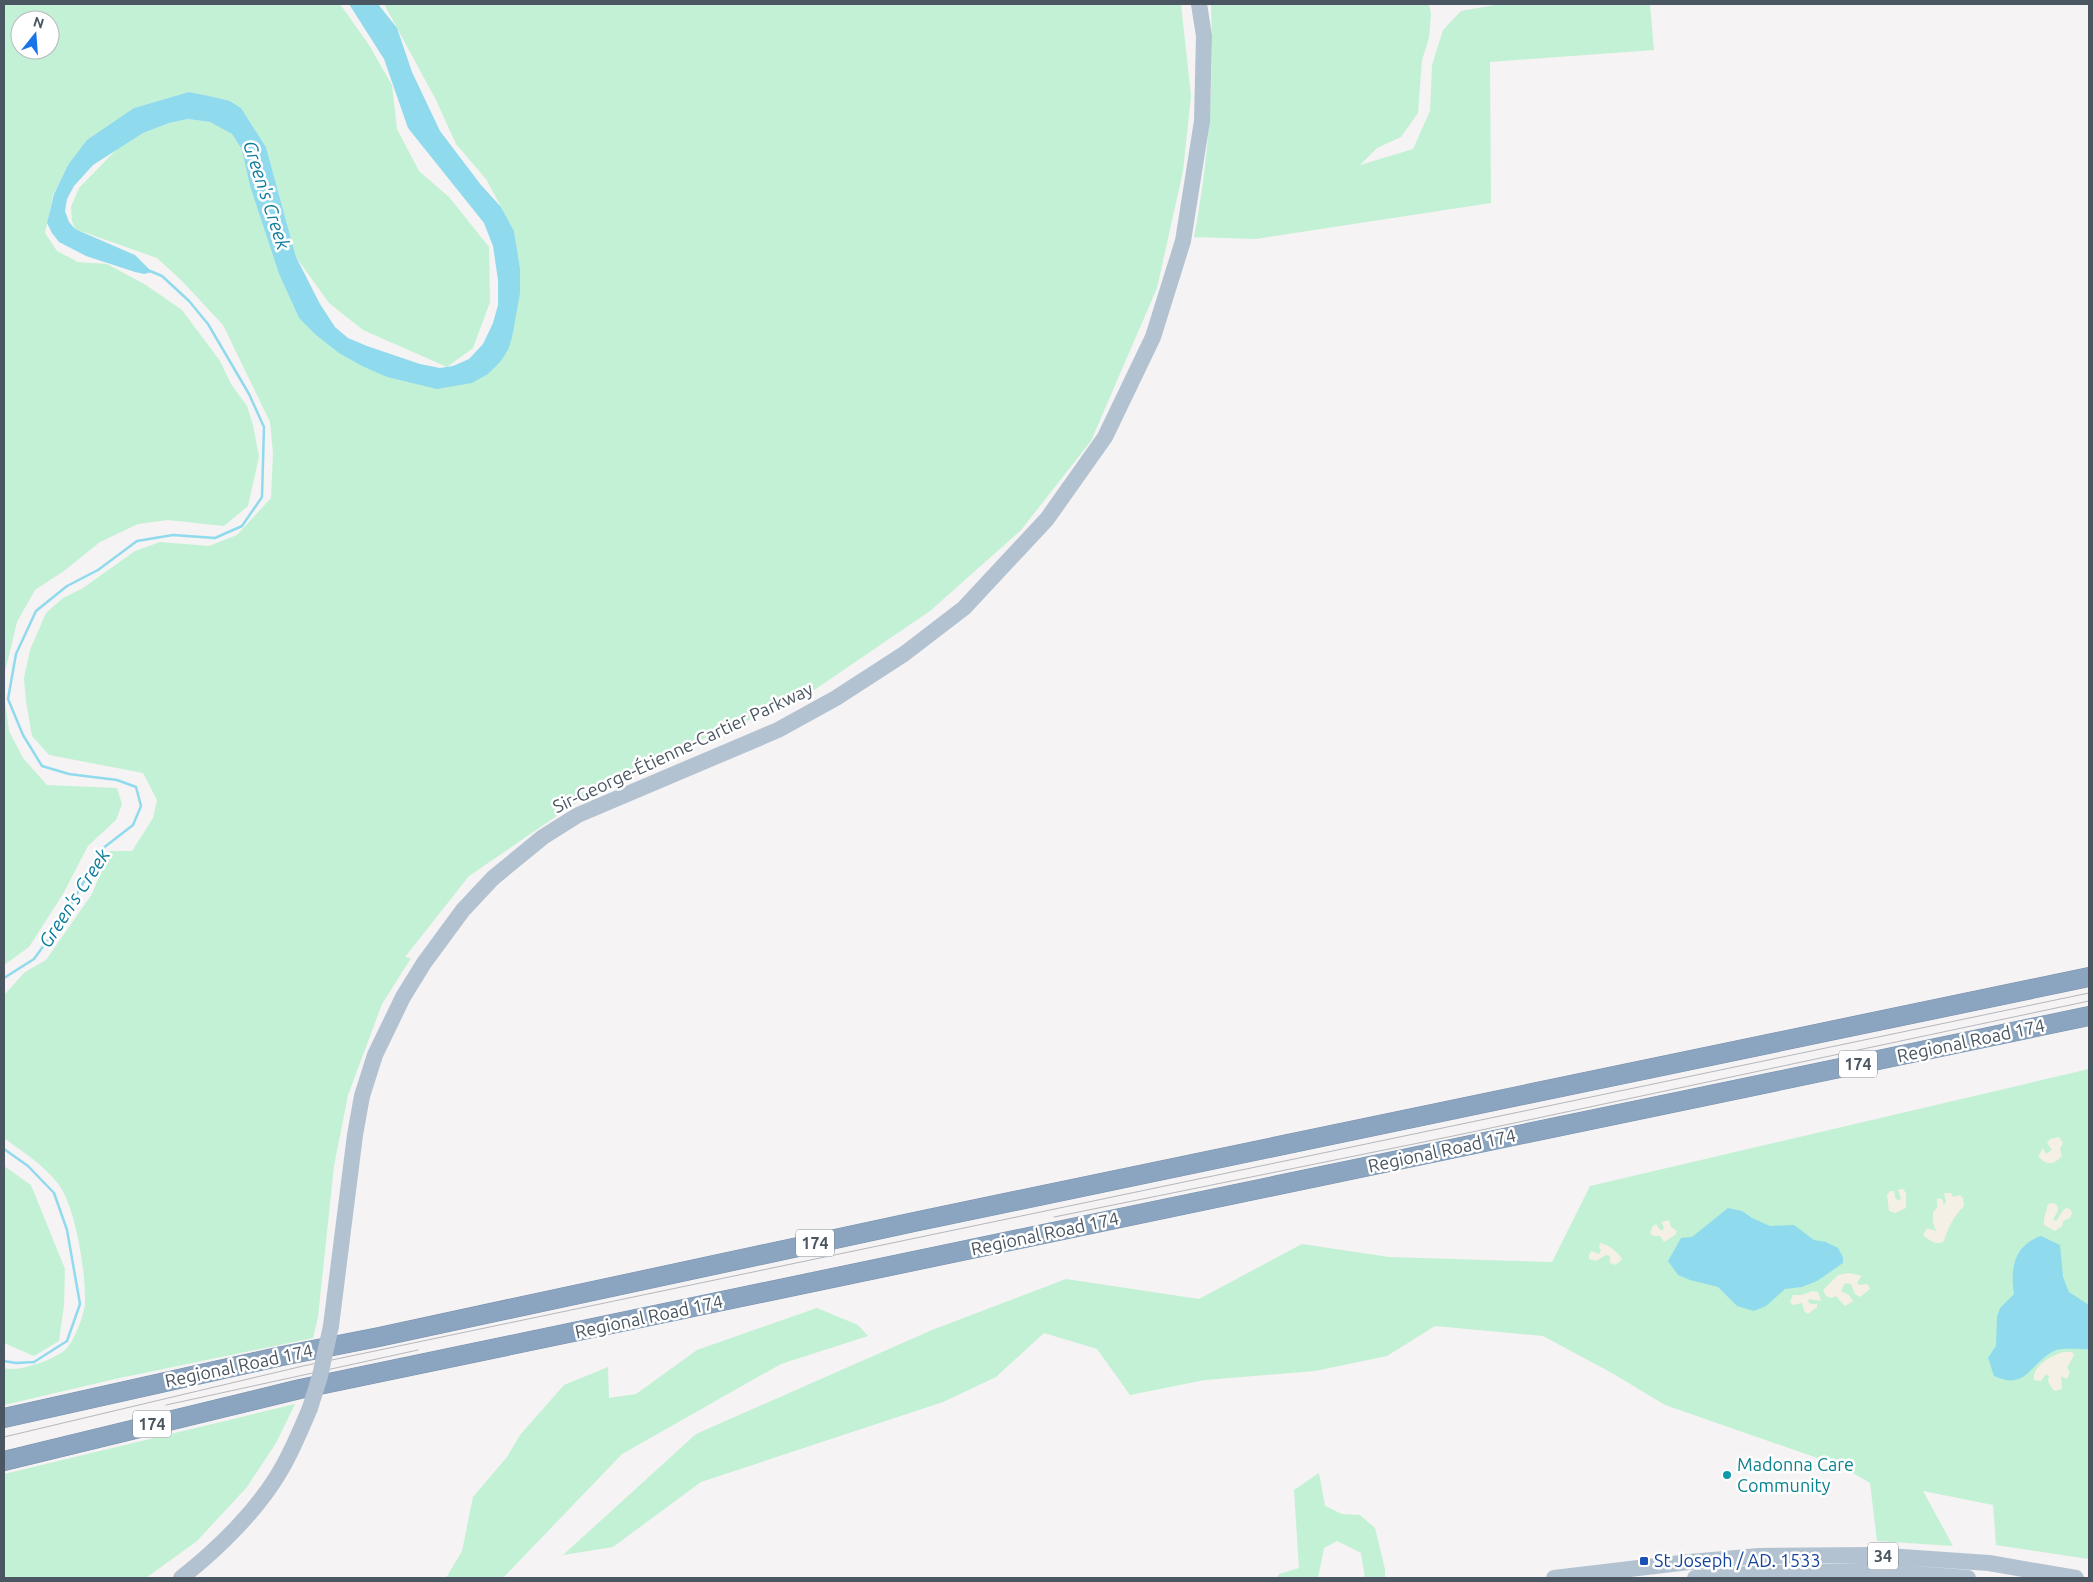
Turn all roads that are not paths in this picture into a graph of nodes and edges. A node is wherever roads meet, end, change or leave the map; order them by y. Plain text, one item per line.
1 (1199, 4) edge
2 (2089, 977) edge
3 (2089, 1016) edge
4 (4, 1418) edge
5 (4, 1461) edge
6 (1692, 1573) edge
7 (181, 1578) edge
8 (1554, 1578) edge
9 (1968, 1578) edge
10 (2076, 1578) edge

1 - 7 main road, Sir-George-Étienne-Cartier Parkway, bridge
2 - 4 highway, Regional Road 174 / 174
3 - 5 highway, Regional Road 174 / 174
6 - 8 main road, 34
6 - 9 main road, 34
6 - 10 main road, 34

